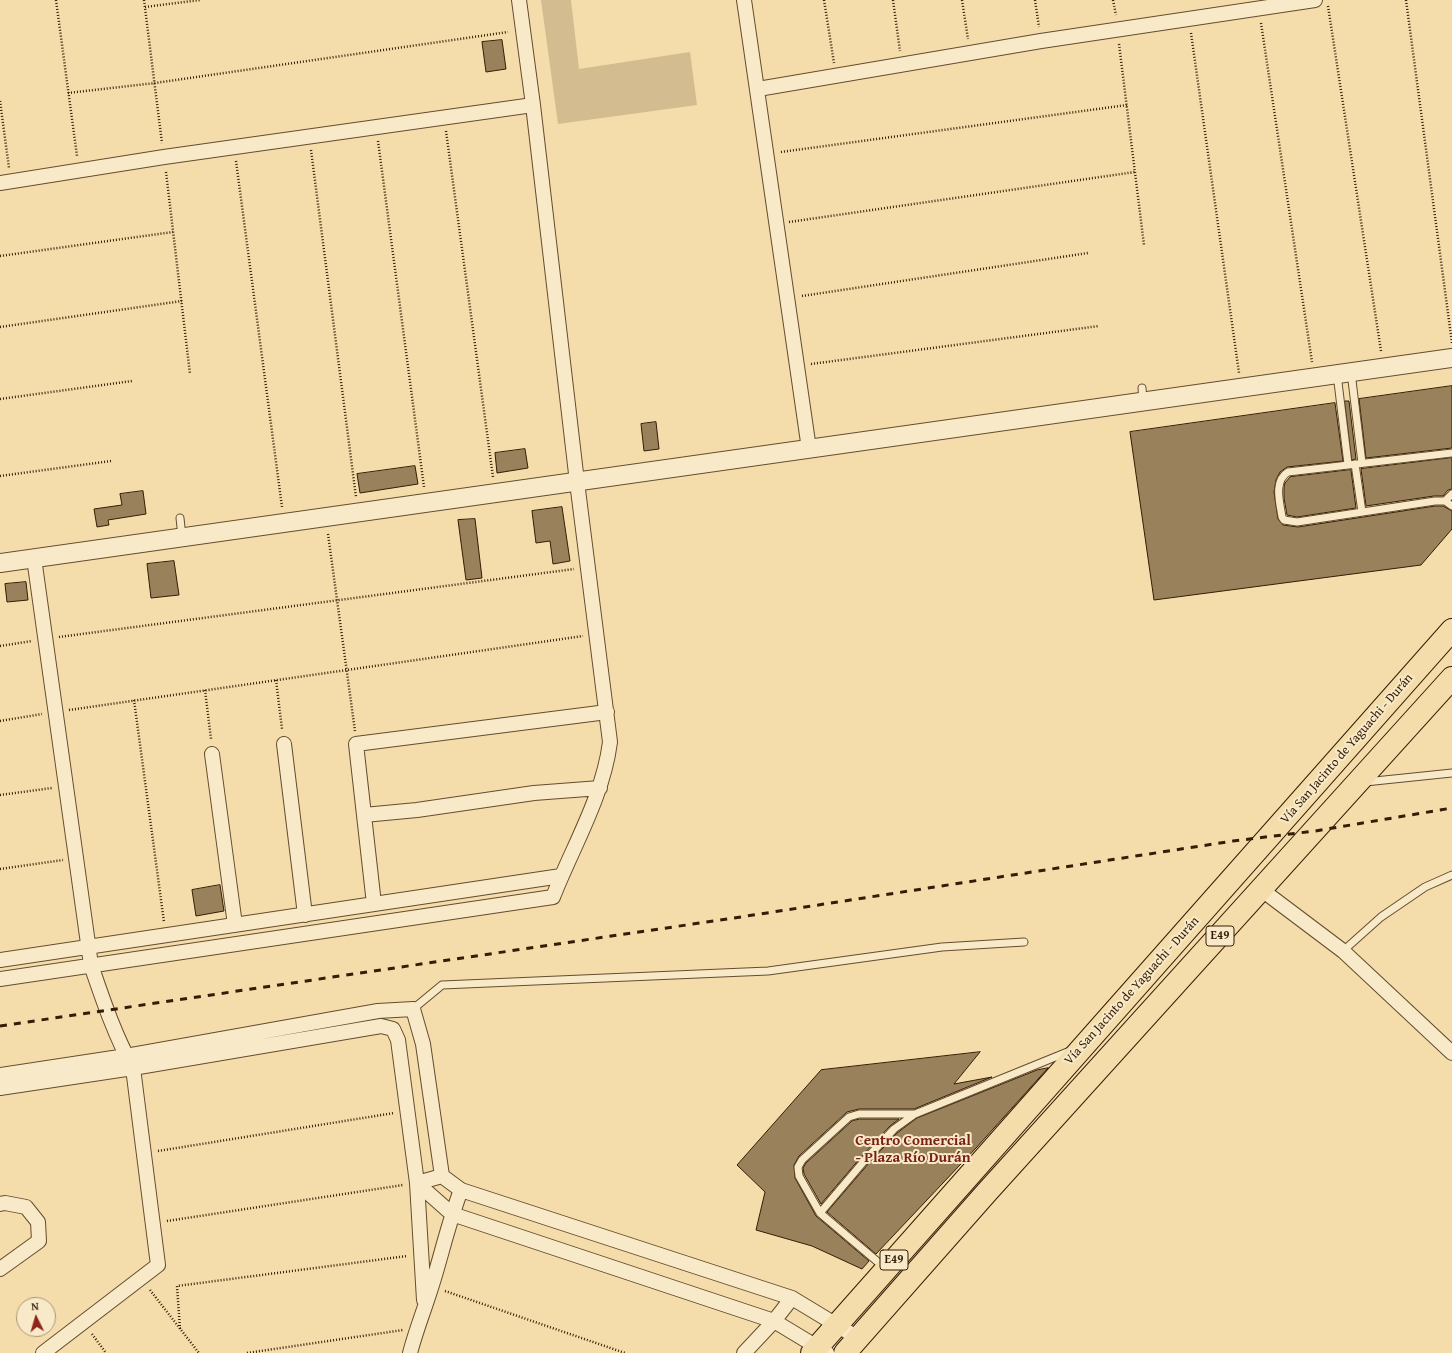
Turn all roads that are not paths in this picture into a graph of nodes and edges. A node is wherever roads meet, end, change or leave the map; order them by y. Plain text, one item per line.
1 (519, 0) edge
2 (744, 0) edge
3 (1315, 0) edge
4 (758, 88) junction
5 (533, 105) junction
6 (5, 182) edge
7 (1452, 358) edge
8 (1344, 373) junction
9 (809, 449) junction
10 (1452, 452) edge
11 (1355, 464) junction
12 (577, 482) junction
13 (1452, 494) edge
14 (1445, 501) junction
15 (1452, 506) edge
16 (1362, 512) junction
17 (180, 518) dead end
18 (182, 538) junction
19 (34, 558) junction
20 (0, 563) edge
21 (1452, 630) edge
22 (1452, 678) edge
23 (607, 712) junction
24 (284, 744) road end
25 (212, 754) road end
26 (1452, 773) edge
27 (1358, 782) junction
28 (600, 788) junction
29 (364, 815) junction
30 (1452, 875) edge
31 (561, 876) junction
32 (1262, 890) junction
33 (374, 904) junction
34 (305, 915) junction
35 (235, 925) junction
36 (1024, 942) dead end
37 (88, 947) junction
38 (1343, 951) junction
39 (0, 960) edge
40 (91, 965) junction
41 (0, 979) edge
42 (413, 1009) junction
43 (1083, 1046) junction
44 (1452, 1053) edge
45 (126, 1056) junction
46 (133, 1068) junction
47 (0, 1075) edge
48 (0, 1088) edge
49 (915, 1114) junction
50 (442, 1176) junction
51 (417, 1183) junction
52 (461, 1190) junction
53 (0, 1204) edge
54 (820, 1213) junction
55 (452, 1214) junction
56 (0, 1269) edge
57 (886, 1269) junction
58 (792, 1298) junction
59 (424, 1304) junction
60 (774, 1321) junction
61 (837, 1324) junction
62 (851, 1345) edge
63 (819, 1351) edge
64 (43, 1353) edge
65 (410, 1353) edge
66 (744, 1353) edge

1 - 5 street
2 - 4 street
3 - 4 street
4 - 9 street
5 - 6 street
5 - 12 street
7 - 8 street
8 - 9 street
8 - 11 lane
8 - 11 lane
9 - 12 street
10 - 11 lane
11 - 16 lane
11 - 16 lane
12 - 18 street
12 - 23 street
13 - 14 lane
14 - 15 lane
14 - 16 lane
17 - 18 lane
18 - 19 street
19 - 20 street
19 - 37 street
21 - 43 main road, Vía San Jacinto de Yaguachi - Durán / E49
22 - 27 main road, E49
23 - 28 street
23 - 29 street
24 - 34 street
25 - 35 street
26 - 27 lane
27 - 32 main road, E49
28 - 29 street
28 - 31 street
29 - 33 street
30 - 38 lane
31 - 33 street
31 - 40 street
32 - 38 street
32 - 62 main road, E49
33 - 34 street
34 - 35 street
35 - 37 street
36 - 42 lane
37 - 39 street
37 - 40 street
38 - 44 street
40 - 41 street
40 - 45 street
42 - 45 street
42 - 50 street
43 - 49 lane
43 - 57 main road, Vía San Jacinto de Yaguachi - Durán / E49
45 - 46 street
45 - 47 street
46 - 48 street
46 - 51 street
46 - 64 street
49 - 54 lane
49 - 54 lane
50 - 51 street
50 - 52 street
51 - 55 street
51 - 59 street
52 - 55 street
52 - 58 street
53 - 56 street
54 - 57 lane
55 - 59 street
55 - 60 street
57 - 61 main road, Vía San Jacinto de Yaguachi - Durán / E49
58 - 60 street
58 - 61 street
59 - 65 street
60 - 63 street
60 - 66 street
61 - 62 street
61 - 63 main road, Vía San Jacinto de Yaguachi - Durán / E49

